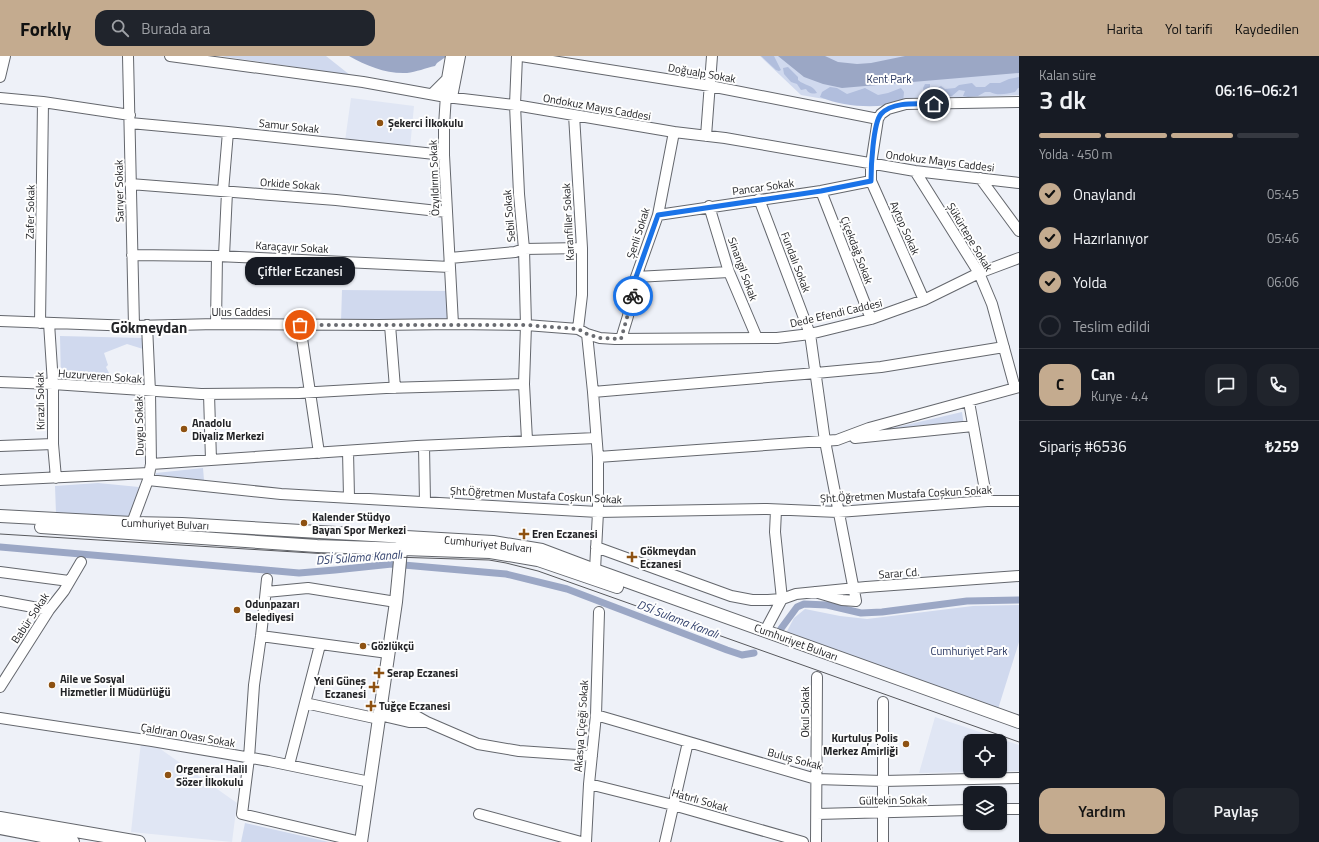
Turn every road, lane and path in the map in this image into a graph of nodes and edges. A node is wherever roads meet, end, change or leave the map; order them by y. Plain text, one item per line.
1 (5, 56) edge
2 (128, 56) edge
3 (170, 56) edge
4 (451, 56) edge
5 (517, 56) edge
6 (521, 56) edge
7 (712, 56) edge
8 (459, 61) edge
9 (448, 74) junction
10 (0, 77) edge
11 (710, 86) junction
12 (432, 94) junction
13 (449, 97) junction
14 (0, 98) edge
15 (44, 102) junction
16 (1019, 102) edge
17 (515, 105) junction
18 (574, 114) junction
19 (878, 118) junction
20 (130, 119) junction
21 (228, 132) junction
22 (674, 132) junction
23 (706, 136) junction
24 (444, 155) junction
25 (871, 164) junction
26 (915, 171) junction
27 (980, 178) junction
28 (871, 181) junction
29 (1019, 183) edge
30 (130, 184) junction
31 (225, 191) junction
32 (821, 191) junction
33 (759, 199) junction
34 (709, 206) junction
35 (447, 212) junction
36 (658, 215) junction
37 (1019, 231) edge
38 (582, 248) junction
39 (524, 249) junction
40 (132, 256) junction
41 (221, 256) junction
42 (1019, 258) edge
43 (450, 262) junction
44 (729, 272) junction
45 (979, 274) junction
46 (636, 277) junction
47 (924, 300) junction
48 (871, 319) junction
49 (0, 321) edge
50 (44, 323) junction
51 (216, 324) junction
52 (453, 324) junction
53 (147, 325) junction
54 (300, 325) junction
55 (390, 325) junction
56 (526, 325) junction
57 (134, 326) junction
58 (582, 331) junction
59 (810, 334) junction
60 (757, 338) junction
61 (621, 339) junction
62 (1004, 347) junction
63 (816, 373) junction
64 (0, 382) edge
65 (53, 384) junction
66 (524, 384) junction
67 (395, 388) junction
68 (1017, 388) edge
69 (150, 392) junction
70 (310, 392) junction
71 (593, 392) junction
72 (209, 394) junction
73 (969, 402) junction
74 (973, 426) junction
75 (596, 438) junction
76 (527, 440) junction
77 (837, 440) junction
78 (825, 441) junction
79 (53, 444) junction
80 (0, 446) edge
81 (424, 446) junction
82 (348, 451) junction
83 (319, 453) junction
84 (598, 457) junction
85 (211, 460) junction
86 (150, 472) junction
87 (56, 478) junction
88 (0, 480) edge
89 (349, 497) junction
90 (987, 501) junction
91 (1019, 501) edge
92 (425, 502) junction
93 (776, 510) junction
94 (598, 512) junction
95 (838, 512) junction
96 (0, 516) edge
97 (0, 523) edge
98 (132, 523) junction
99 (402, 543) junction
100 (596, 547) junction
101 (81, 562) dead end
102 (595, 570) junction
103 (0, 572) edge
104 (1019, 576) edge
105 (267, 579) dead end
106 (69, 581) junction
107 (854, 588) junction
108 (266, 592) junction
109 (782, 599) junction
110 (0, 601) edge
111 (396, 602) junction
112 (49, 610) junction
113 (599, 612) dead end
114 (765, 631) junction
115 (262, 636) junction
116 (320, 645) junction
117 (388, 653) junction
118 (817, 677) dead end
119 (0, 687) edge
120 (883, 702) dead end
121 (305, 703) junction
122 (379, 713) junction
123 (596, 715) junction
124 (0, 718) edge
125 (1019, 722) edge
126 (1019, 731) edge
127 (688, 742) junction
128 (592, 756) junction
129 (249, 758) junction
130 (289, 765) junction
131 (1019, 778) edge
132 (816, 779) junction
133 (883, 781) junction
134 (370, 782) junction
135 (589, 784) junction
136 (673, 805) junction
137 (1019, 809) edge
138 (963, 810) edge
139 (1007, 810) edge
140 (883, 813) junction
141 (479, 814) dead end
142 (817, 814) junction
143 (0, 818) edge
144 (0, 828) edge
145 (73, 842) edge
146 (139, 842) edge
147 (361, 842) edge
148 (581, 842) edge
149 (586, 842) edge
150 (664, 842) edge
151 (804, 842) edge
152 (816, 842) edge
153 (883, 842) edge

1 - 10 street
2 - 20 street, Sarıyer Sokak
3 - 12 street, Ondokuz Mayıs Caddesi
4 - 9 street
5 - 17 street, Sebil Sokak
6 - 11 street, Doğualp Sokak
7 - 11 street
8 - 13 street
9 - 12 street
9 - 13 street
11 - 19 street, Doğualp Sokak
11 - 23 street
12 - 13 street, Ondokuz Mayıs Caddesi
13 - 17 street, Ondokuz Mayıs Caddesi
13 - 24 street, Özyıldırım Sokak
14 - 15 street, Samur Sokak
15 - 20 street, Samur Sokak
15 - 50 street, Zafer Sokak
16 - 19 street
17 - 18 street, Ondokuz Mayıs Caddesi
17 - 39 street, Sebil Sokak
18 - 22 street, Ondokuz Mayıs Caddesi
18 - 38 street, Karanfiller Sokak
19 - 25 street
20 - 21 street, Samur Sokak
20 - 30 street, Sarıyer Sokak
21 - 24 street, Samur Sokak
21 - 31 street
22 - 23 street, Ondokuz Mayıs Caddesi
22 - 36 street, Şenli Sokak
23 - 25 street, Ondokuz Mayıs Caddesi
24 - 35 street, Özyıldırım Sokak
25 - 26 street, Ondokuz Mayıs Caddesi
25 - 28 street, Aytop Sokak
26 - 27 street, Ondokuz Mayıs Caddesi
26 - 45 street, Şükürtepe Sokak
27 - 29 street, Ondokuz Mayıs Caddesi
27 - 37 street
28 - 32 street, Pancar Sokak
28 - 47 street, Aytop Sokak
30 - 31 street, Orkide Sokak
30 - 40 street, Sarıyer Sokak
31 - 35 street, Orkide Sokak
31 - 41 street
32 - 33 street, Pancar Sokak
32 - 48 street, Çiçekdağ Sokak
33 - 34 street, Pancar Sokak
33 - 59 street, Fundalı Sokak
34 - 36 street, Pancar Sokak
34 - 44 street, Sinangil Sokak
35 - 43 street, Özyıldırım Sokak
36 - 46 street, Şenli Sokak
38 - 39 street
38 - 58 street, Karanfiller Sokak
39 - 43 street
39 - 56 street, Sebil Sokak
40 - 41 street, Karaçayır Sokak
40 - 57 street, Sarıyer Sokak
41 - 43 street, Karaçayır Sokak
41 - 51 street
42 - 45 street, Dede Efendi Caddesi
43 - 52 street, Özyıldırım Sokak
44 - 46 street
44 - 60 street, Sinangil Sokak
45 - 47 street, Dede Efendi Caddesi
45 - 62 street, Şükürtepe Sokak
46 - 61 street, Şenli Sokak
47 - 48 street, Dede Efendi Caddesi
48 - 59 street, Dede Efendi Caddesi
49 - 50 street, Ulus Caddesi
50 - 57 street, Ulus Caddesi
50 - 65 street, Kirazlı Sokak
51 - 53 street, Ulus Caddesi
51 - 54 street, Ulus Caddesi
52 - 55 street, Ulus Caddesi
52 - 56 street, Ulus Caddesi
53 - 57 street, Ulus Caddesi
53 - 69 street, Duygu Sokak
54 - 55 street, Ulus Caddesi
54 - 70 street
55 - 67 street
56 - 58 street, Ulus Caddesi
56 - 66 street, Sebil Sokak
58 - 61 street, Dede Efendi Caddesi
58 - 71 street, Karanfiller Sokak
59 - 60 street, Dede Efendi Caddesi
59 - 63 street, Fundalı Sokak
60 - 61 street, Dede Efendi Caddesi
62 - 63 street
62 - 68 street, Şükürtepe Sokak
63 - 71 street
63 - 78 street, Fundalı Sokak
64 - 65 street, Huzurveren Sokak
65 - 69 street, Huzurveren Sokak
65 - 79 street, Kirazlı Sokak
66 - 67 street, Huzurveren Sokak
66 - 76 street, Sebil Sokak
67 - 70 street, Huzurveren Sokak
68 - 73 street
69 - 72 street, Huzurveren Sokak
69 - 86 street, Duygu Sokak
70 - 72 street, Huzurveren Sokak
70 - 83 street
71 - 75 street, Karanfiller Sokak
72 - 85 street
73 - 74 street
73 - 77 street
74 - 77 street
74 - 90 street
75 - 76 street
75 - 84 street, Karanfiller Sokak
76 - 81 street
77 - 78 street
78 - 84 street
78 - 95 street, Fundalı Sokak
79 - 80 street
79 - 87 street, Kirazlı Sokak
81 - 82 street
81 - 92 street
82 - 83 street
82 - 89 street
83 - 85 street
84 - 94 street, Karanfiller Sokak
85 - 86 street
86 - 87 street
86 - 89 street, Şht.Öğretmen Mustafa Coşkun Sokak
86 - 98 street, Duygu Sokak
87 - 88 street
89 - 92 street, Şht.Öğretmen Mustafa Coşkun Sokak
90 - 91 street, Şht.Öğretmen Mustafa Coşkun Sokak
90 - 95 street, Şht.Öğretmen Mustafa Coşkun Sokak
92 - 94 street, Şht.Öğretmen Mustafa Coşkun Sokak
93 - 94 street, Şht.Öğretmen Mustafa Coşkun Sokak
93 - 95 street, Şht.Öğretmen Mustafa Coşkun Sokak
93 - 109 street
94 - 100 street, Karanfiller Sokak
95 - 107 street, Fundalı Sokak
96 - 98 main road, Cumhuriyet Bulvarı
97 - 99 main road, Cumhuriyet Bulvarı
98 - 99 main road, Cumhuriyet Bulvarı
99 - 102 main road, Cumhuriyet Bulvarı
99 - 111 main road
99 - 126 main road, Cumhuriyet Bulvarı
100 - 102 street, Karanfiller Sokak
100 - 109 street
101 - 106 street, Babür Sokak
102 - 114 main road, Cumhuriyet Bulvarı
103 - 106 street
104 - 107 street, Sarar Cd.
105 - 108 street
106 - 112 street, Babür Sokak
107 - 109 street
108 - 111 street
108 - 115 street
109 - 114 street
110 - 112 street
111 - 117 main road
112 - 119 street, Babür Sokak
113 - 123 street, Akasya Çiçeği Sokak
114 - 125 main road, Cumhuriyet Bulvarı
115 - 116 street
115 - 129 street
116 - 117 street
116 - 121 street
117 - 122 main road
118 - 132 street, Okul Sokak
120 - 133 street
121 - 122 street
121 - 130 street
122 - 128 street
122 - 134 main road
123 - 127 street, Buluş Sokak
123 - 128 street, Akasya Çiçeği Sokak
124 - 129 street, Çaldıran Ovası Sokak
127 - 132 street, Buluş Sokak
127 - 136 street
128 - 135 street, Akasya Çiçeği Sokak
129 - 130 street, Çaldıran Ovası Sokak
129 - 147 street
130 - 134 street, Çaldıran Ovası Sokak
131 - 133 street, Buluş Sokak
132 - 133 street, Buluş Sokak
132 - 142 street, Okul Sokak
133 - 140 street
134 - 147 main road
135 - 136 street, Hatırlı Sokak
135 - 149 street, Akasya Çiçeği Sokak
136 - 150 street
136 - 151 street, Hatırlı Sokak
137 - 139 street
138 - 140 street, Gültekin Sokak
140 - 142 street, Gültekin Sokak
140 - 153 street
141 - 148 street
142 - 152 street, Okul Sokak
143 - 146 main road
144 - 145 main road

